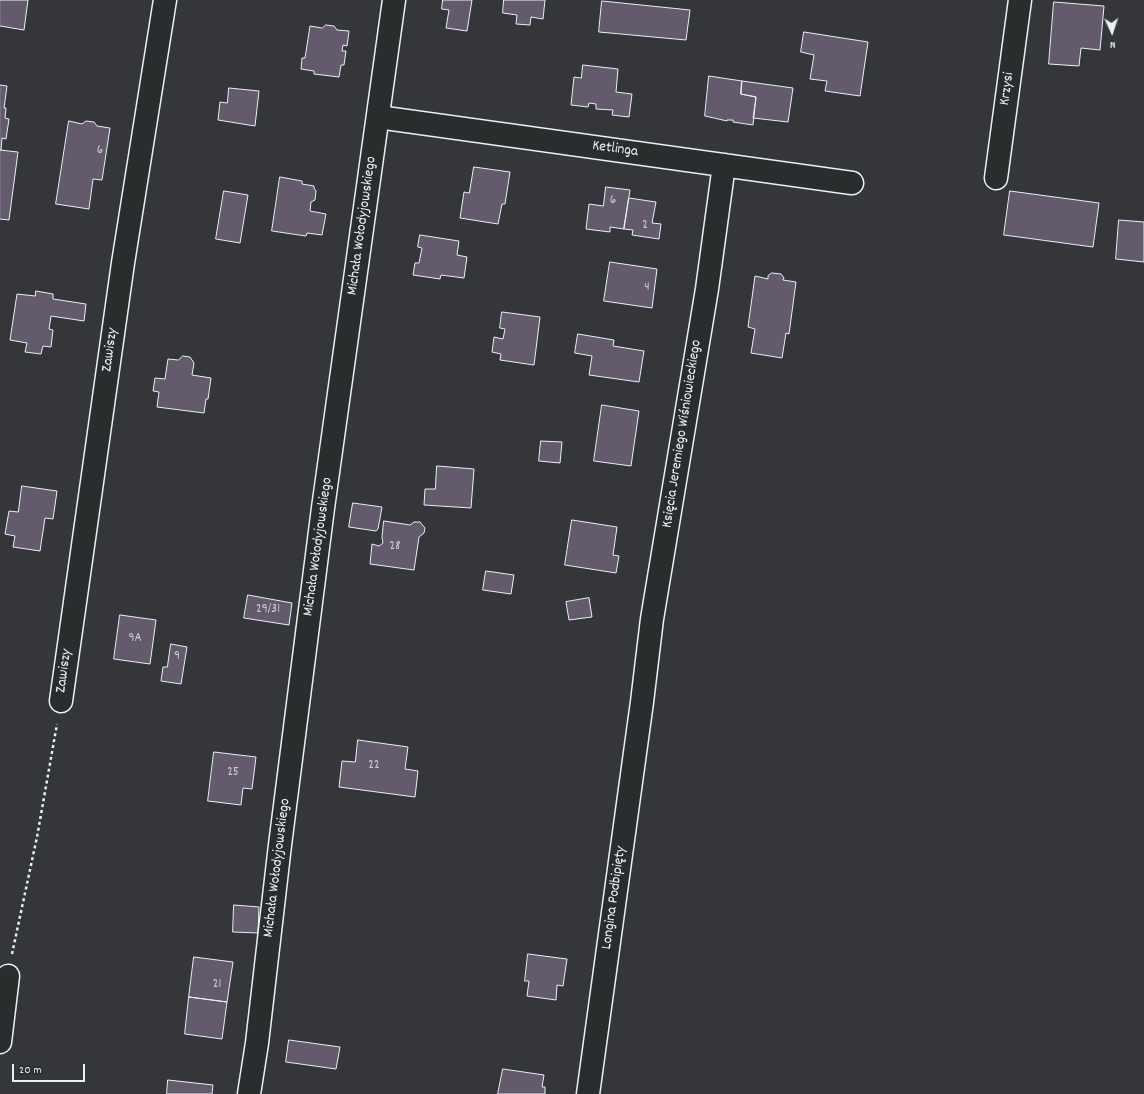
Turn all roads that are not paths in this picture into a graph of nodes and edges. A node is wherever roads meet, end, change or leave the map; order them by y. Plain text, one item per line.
1 (165, 0) edge
2 (394, 0) edge
3 (1020, 0) edge
4 (378, 117) junction
5 (724, 165) junction
6 (996, 178) dead end
7 (852, 183) dead end
8 (61, 701) road end
9 (642, 702) joint
10 (8, 976) road end
11 (0, 1042) edge
12 (249, 1094) edge
13 (588, 1094) edge

1 - 8 street, Zawiszy
2 - 4 street, Michała Wołodyjowskiego
3 - 6 street, Krzysi
4 - 5 street, Ketlinga
4 - 12 street, Michała Wołodyjowskiego
5 - 7 street, Ketlinga
5 - 9 street, Księcia Jeremiego Wiśniowieckiego
9 - 13 street, Longina Podbipięty
10 - 11 street

